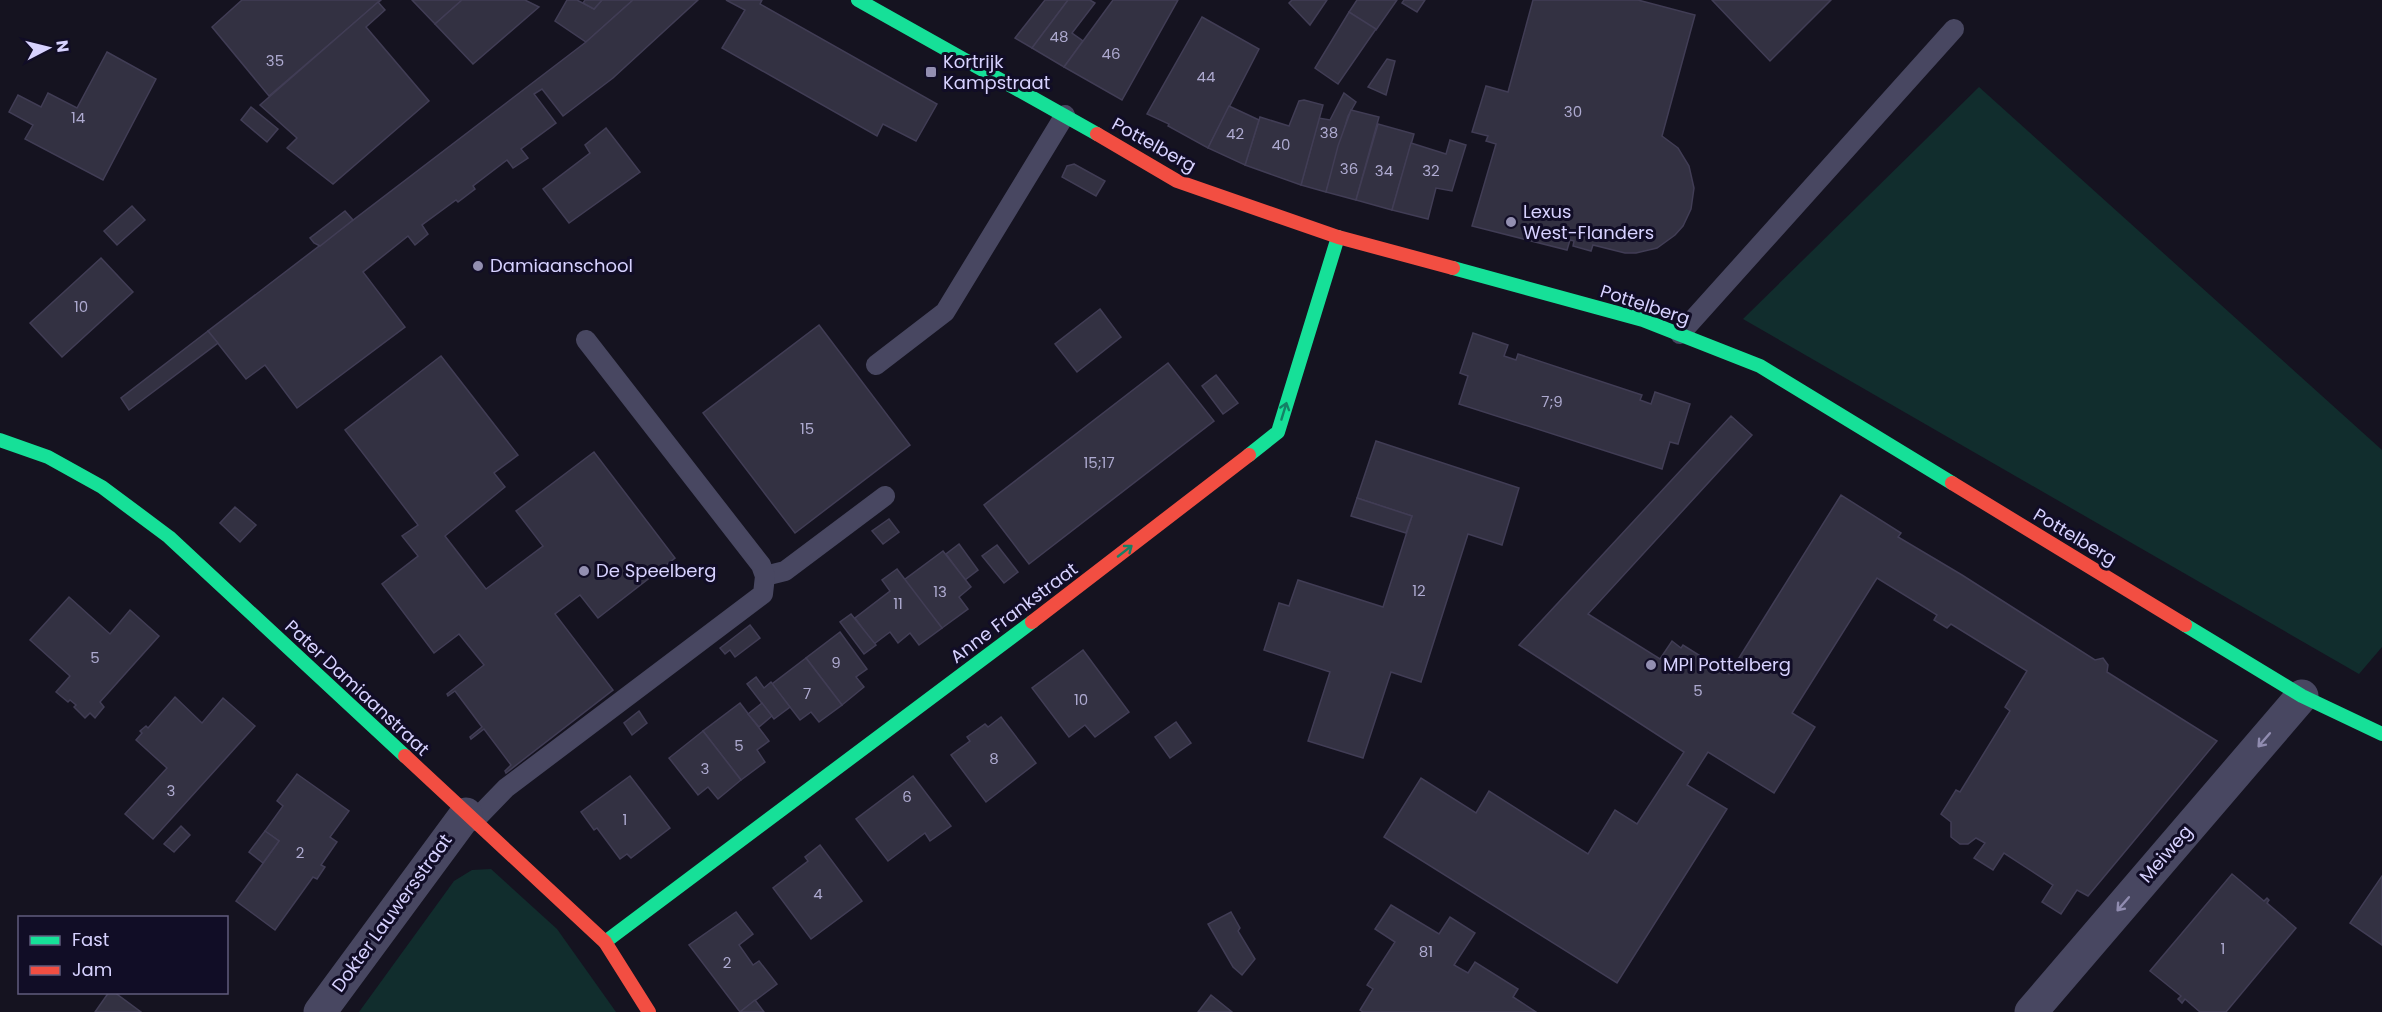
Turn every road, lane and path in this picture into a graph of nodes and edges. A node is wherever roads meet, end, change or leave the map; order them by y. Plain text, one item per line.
1 (858, 0) edge
2 (1954, 29) dead end
3 (1065, 115) junction
4 (1338, 237) junction
5 (1680, 334) junction
6 (586, 340) dead end
7 (876, 365) dead end
8 (0, 440) edge
9 (885, 496) dead end
10 (765, 576) junction
11 (2302, 696) junction
12 (2382, 734) edge
13 (470, 818) junction
14 (605, 942) junction
15 (320, 1012) edge
16 (649, 1012) edge
17 (2031, 1012) edge

1 - 3 street, Pottelberg
2 - 5 lane
3 - 4 street, Pottelberg
3 - 7 lane
4 - 5 street, Pottelberg
14 -> 4 street, Anne Frankstraat
5 - 11 street, Pottelberg
6 - 10 lane
8 - 13 street, Pater Damiaanstraat
9 - 10 lane
10 - 13 lane
11 - 12 street, Pottelberg
11 -> 17 street, Meiweg
13 - 14 street, Pater Damiaanstraat
13 - 15 street, Dokter Lauwersstraat
14 - 16 street, Pater Damiaanstraat

